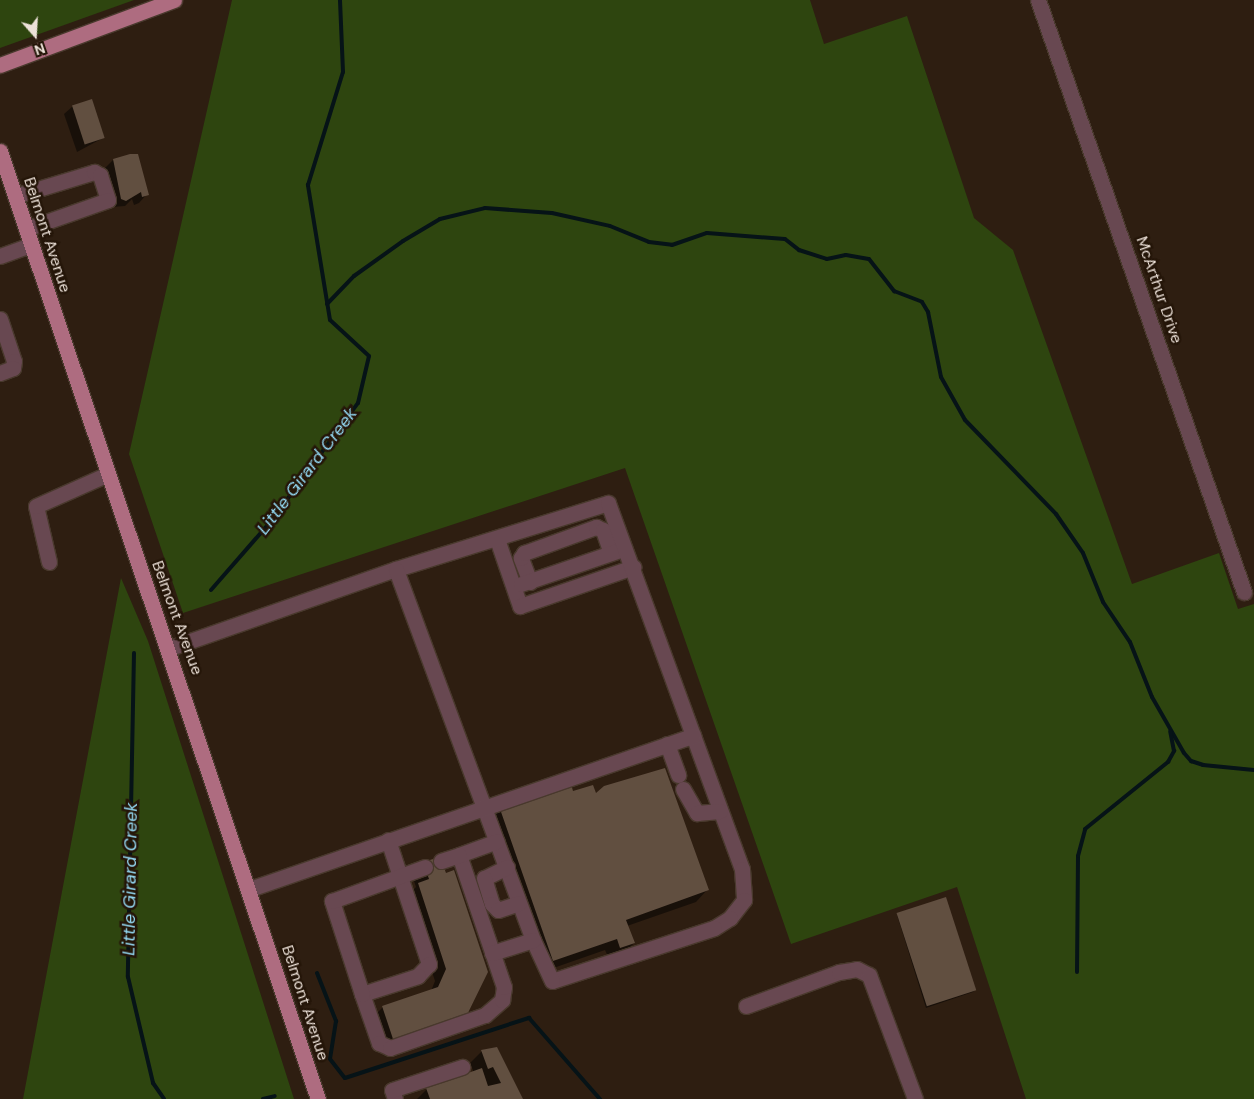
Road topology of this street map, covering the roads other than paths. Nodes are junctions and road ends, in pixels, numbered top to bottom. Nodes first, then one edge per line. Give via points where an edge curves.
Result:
1 (174, 0) edge
2 (1038, 0) edge
3 (0, 65) edge
4 (0, 150) edge
5 (15, 196) junction
6 (26, 229) junction
7 (31, 245) junction
8 (0, 256) edge
9 (0, 319) edge
10 (0, 373) edge
11 (108, 474) junction
12 (569, 514) junction
13 (536, 525) junction
14 (577, 534) junction
15 (497, 539) junction
16 (543, 546) junction
17 (626, 548) junction
18 (610, 553) junction
19 (587, 561) junction
20 (49, 562) dead end
21 (633, 567) junction
22 (396, 569) junction
23 (553, 573) junction
24 (594, 581) junction
25 (530, 582) junction
26 (513, 587) junction
27 (560, 592) junction
28 (1244, 592) dead end
29 (170, 648) junction
30 (693, 736) junction
31 (666, 744) junction
32 (483, 806) junction
33 (720, 811) junction
34 (388, 840) junction
35 (497, 841) junction
36 (459, 854) junction
37 (442, 861) dead end
38 (425, 866) dead end
39 (507, 867) junction
40 (400, 875) junction
41 (250, 889) junction
42 (519, 903) junction
43 (532, 940) junction
44 (492, 953) junction
45 (362, 994) junction
46 (746, 1006) dead end
47 (462, 1067) dead end
48 (318, 1099) edge
49 (395, 1099) edge
50 (915, 1099) edge

1 - 3 main road
2 - 28 street, McArthur Drive
4 - 5 main road, Belmont Avenue
5 - 6 main road, Belmont Avenue
5 - 6 street via 94,172 108,200
6 - 7 main road, Belmont Avenue
7 - 8 street
7 - 11 main road, Belmont Avenue
9 - 10 street via 14,361 13,368
11 - 20 street via 36,506
11 - 29 main road, Belmont Avenue
12 - 13 street
12 - 14 street
12 - 17 street via 608,503
13 - 15 street
13 - 16 street
14 - 16 street
14 - 18 street via 600,526
15 - 22 street
15 - 26 street
16 - 25 street via 522,555
17 - 18 street
17 - 21 street
18 - 19 street
19 - 23 street
19 - 24 street
21 - 24 street
21 - 30 street
22 - 29 street
22 - 32 street
23 - 25 street
23 - 27 street
24 - 27 street
25 - 26 street
26 - 27 street via 520,606
29 - 41 main road, Belmont Avenue
30 - 31 street
30 - 33 street
31 - 32 street
31 - 33 street via 697,813
32 - 34 street
32 - 35 street
33 - 43 street via 742,869 744,900 730,918 714,928 562,980 552,981 546,974
34 - 40 street
34 - 41 street
35 - 36 street
35 - 39 street
36 - 37 street
36 - 44 street
38 - 40 street
39 - 42 street
39 - 42 street via 484,878 489,896 498,910
40 - 45 street via 429,964 418,976
40 - 45 street via 332,901
41 - 48 main road, Belmont Avenue
42 - 43 street
43 - 44 street
44 - 45 street via 504,992 498,1007 390,1048 379,1043
46 - 50 street via 839,972 857,969 870,975
47 - 49 street via 392,1090

